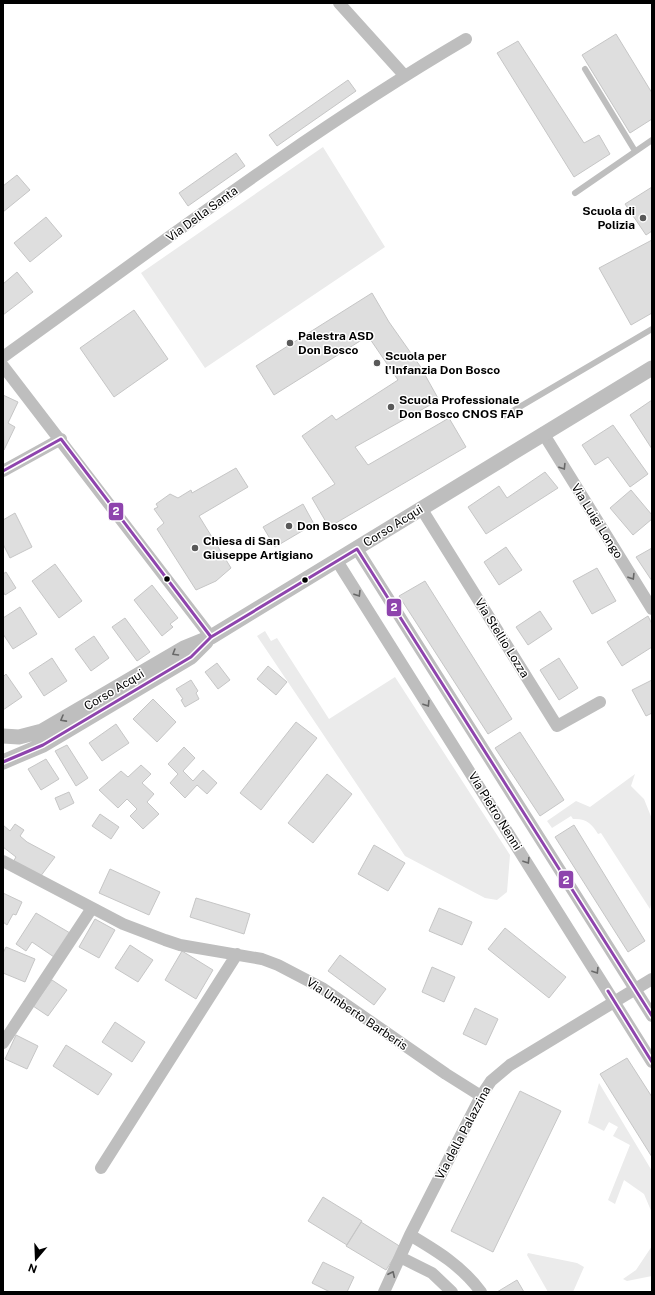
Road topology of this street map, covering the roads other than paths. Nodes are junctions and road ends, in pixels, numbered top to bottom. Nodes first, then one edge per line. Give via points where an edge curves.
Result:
1 (339, 3) edge
2 (466, 39) dead end
3 (585, 69) dead end
4 (404, 75) junction
5 (652, 140) edge
6 (635, 150) junction
7 (575, 193) dead end
8 (652, 329) edge
9 (3, 357) edge
10 (3, 366) edge
11 (652, 368) edge
12 (504, 416) dead end
13 (543, 433) junction
14 (61, 440) junction
15 (3, 471) edge
16 (421, 508) junction
17 (357, 549) junction
18 (337, 561) junction
19 (652, 609) edge
20 (211, 637) junction
21 (600, 702) dead end
22 (3, 736) edge
23 (3, 762) edge
24 (3, 862) edge
25 (92, 908) junction
26 (237, 954) junction
27 (652, 979) edge
28 (636, 989) junction
29 (615, 1002) junction
30 (652, 1016) edge
31 (3, 1043) edge
32 (652, 1062) edge
33 (481, 1096) junction
34 (101, 1168) dead end
35 (410, 1235) junction
36 (400, 1257) junction
37 (384, 1292) edge
38 (452, 1292) edge
39 (481, 1292) edge

1 - 4 street
2 - 4 street, Via Della Santa
3 - 6 lane
4 - 9 street, Via Della Santa via 310,137
5 - 6 lane
6 - 7 lane
8 - 12 lane
10 - 14 street
11 - 13 street, Corso Acqui
13 - 16 street, Corso Acqui
13 -> 19 street, Via Luigi Longo
14 - 15 street
14 - 20 street
16 - 17 street, Corso Acqui
16 - 21 street, Via Stellio Lozza via 557,726
17 - 18 street, Corso Acqui
17 - 28 street, Via Pietro Nenni
18 - 20 street, Corso Acqui
18 -> 29 street, Via Pietro Nenni
20 -> 22 street, Corso Acqui via 184,648 42,731 20,737
20 - 23 street via 191,657 43,745
24 - 25 street, Via Umberto Barberis
25 - 26 street, Via Umberto Barberis via 180,945
25 - 31 street
26 - 33 street, Via Umberto Barberis via 278,965 322,988
26 - 34 street
27 - 28 street, Via della Palazzina
28 - 29 street, Via della Palazzina
28 - 30 street, Via Pietro Nenni
29 - 32 street, Via Pietro Nenni
29 - 33 street, Via della Palazzina via 510,1065 491,1081
33 - 35 street, Via della Palazzina
35 - 36 street, Via della Palazzina
35 - 39 street via 454,1263
37 -> 36 street, Via della Palazzina
36 - 38 street via 432,1273

